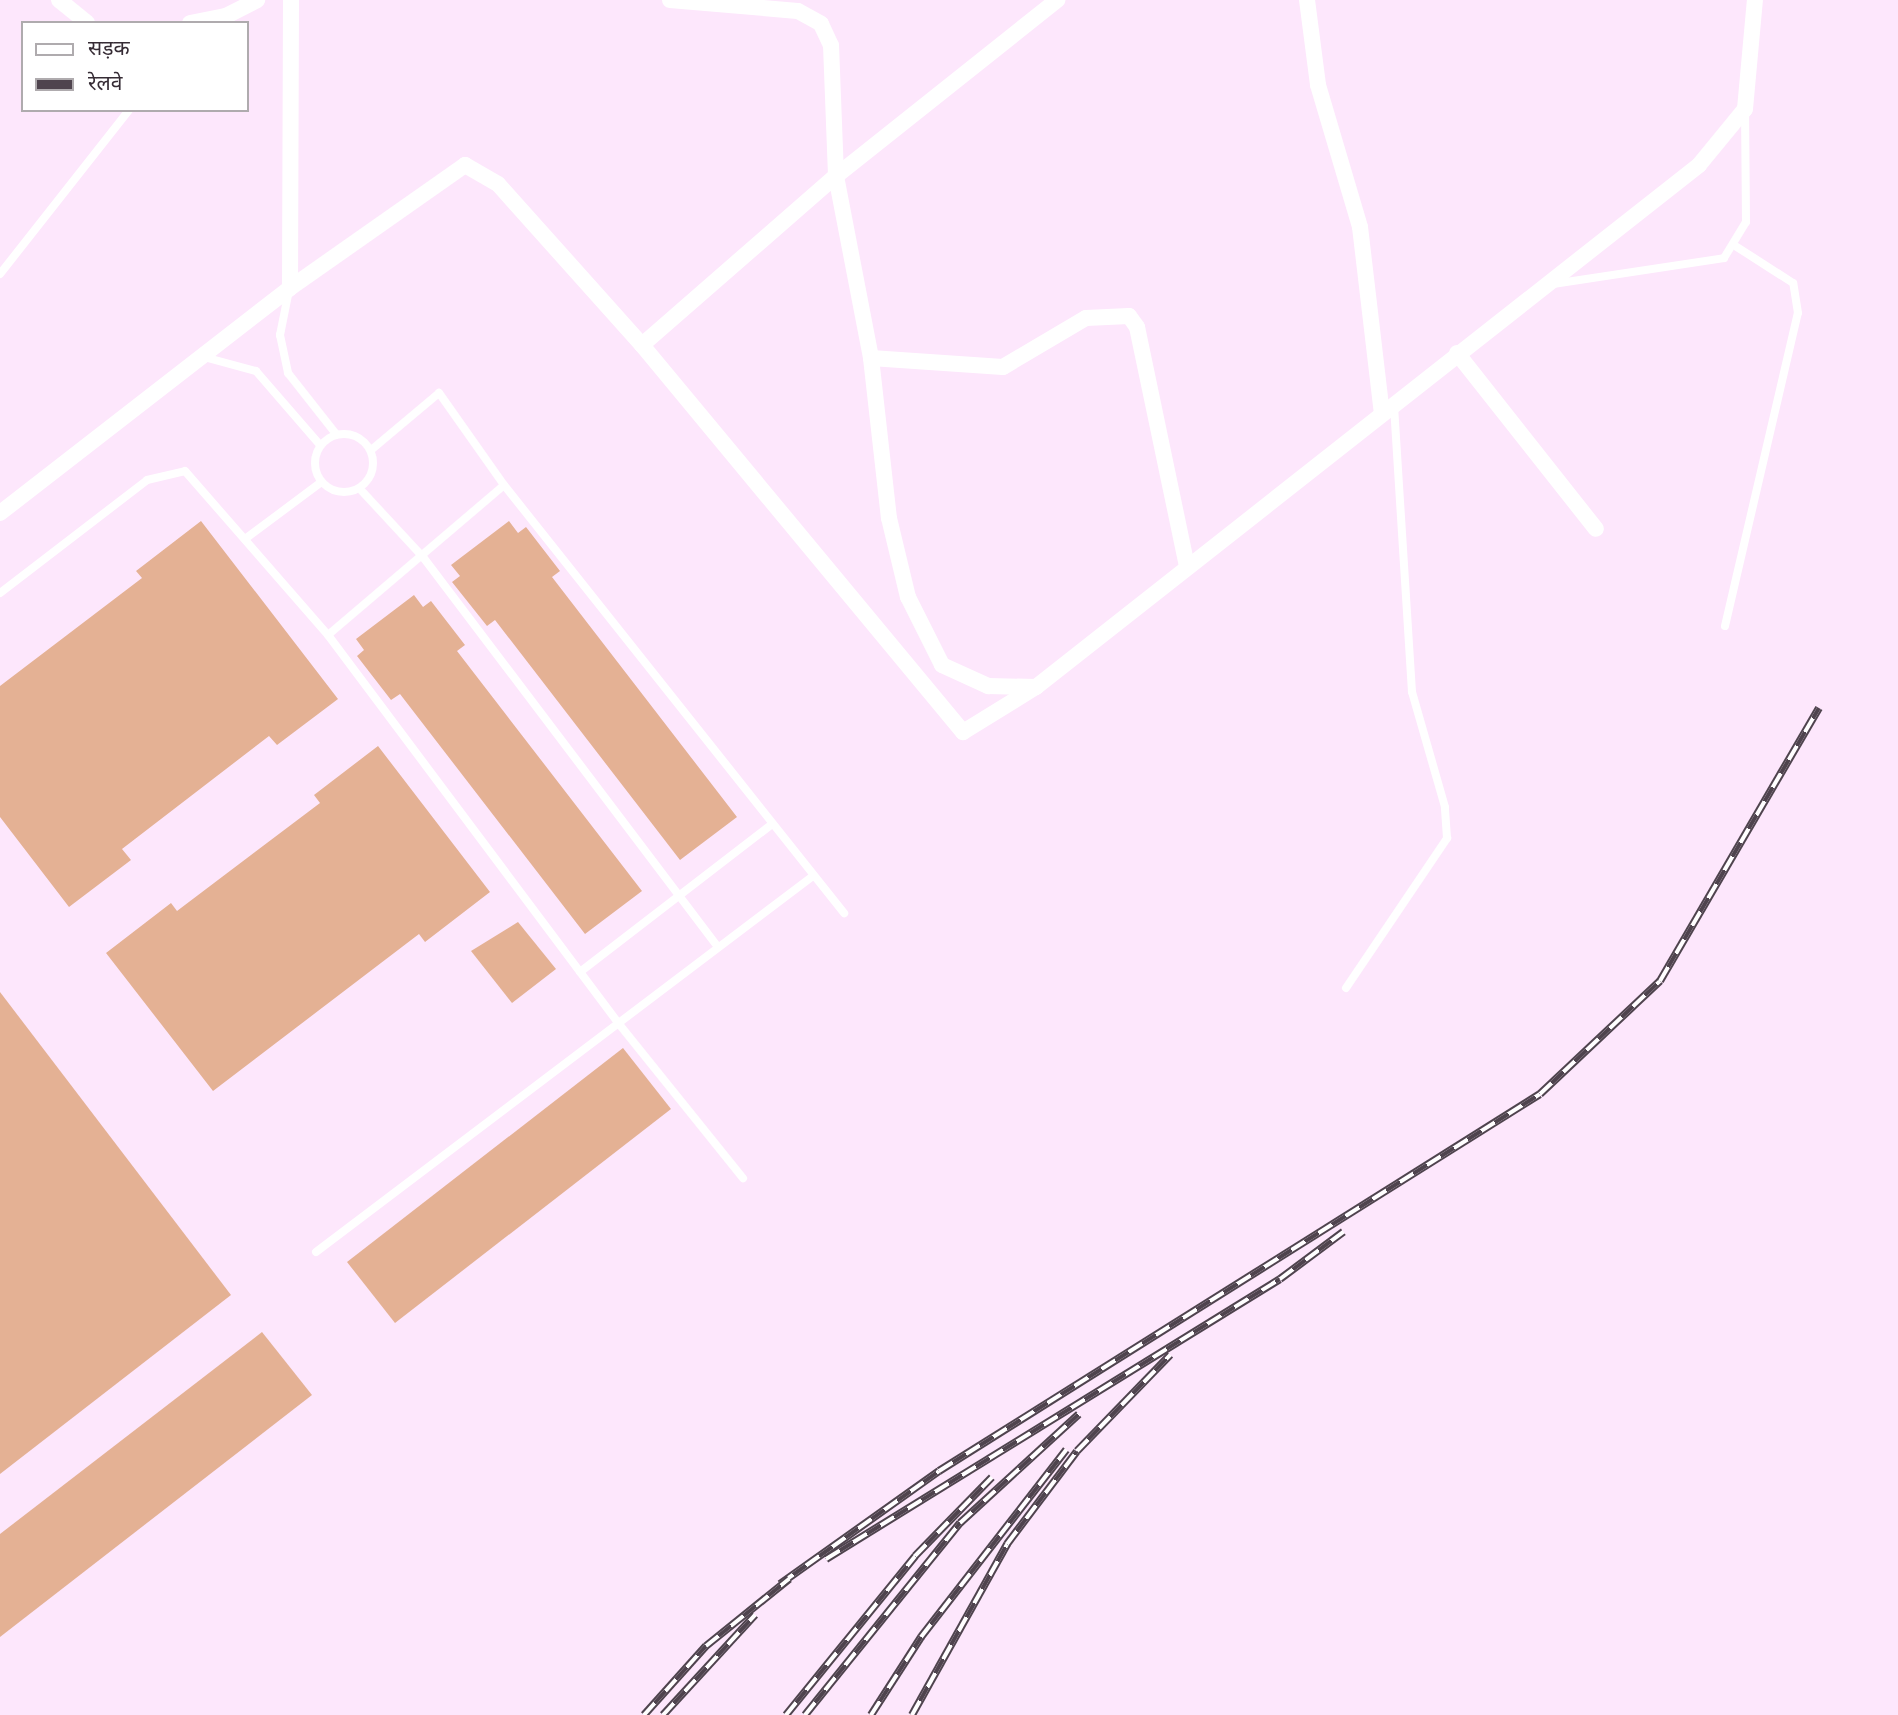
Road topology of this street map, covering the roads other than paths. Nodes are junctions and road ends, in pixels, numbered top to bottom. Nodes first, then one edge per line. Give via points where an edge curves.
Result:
1 (59, 0) edge
2 (257, 0) edge
3 (291, 0) edge
4 (670, 0) edge
5 (1056, 0) edge
6 (1307, 0) edge
7 (1755, 0) edge
8 (85, 21) edge
9 (201, 21) edge
10 (1745, 109) junction
11 (128, 112) edge
12 (836, 176) junction
13 (1737, 247) junction
14 (0, 274) edge
15 (1541, 286) junction
16 (290, 288) junction
17 (642, 345) junction
18 (1457, 354) junction
19 (201, 357) junction
20 (871, 358) junction
21 (1394, 403) junction
22 (1382, 414) junction
23 (336, 434) junction
24 (320, 445) junction
25 (371, 450) junction
26 (320, 483) junction
27 (504, 485) junction
28 (360, 489) junction
29 (0, 513) edge
30 (1596, 529) dead end
31 (245, 539) junction
32 (423, 557) junction
33 (1187, 566) junction
34 (0, 593) edge
35 (1725, 626) dead end
36 (328, 635) junction
37 (1036, 687) junction
38 (772, 824) junction
39 (813, 876) junction
40 (678, 895) junction
41 (844, 913) dead end
42 (716, 944) junction
43 (580, 972) junction
44 (1346, 988) dead end
45 (619, 1024) junction
46 (743, 1178) dead end
47 (316, 1252) dead end

1 - 8 street
2 - 9 street
3 - 16 street
4 - 12 street via 798,11 821,24 831,45
5 - 12 street
6 - 22 street via 1318,85 1360,227
7 - 10 street
10 - 13 lane via 1746,222
10 - 15 street via 1699,165
11 - 14 lane
12 - 17 street
12 - 20 street
13 - 15 lane via 1700,267
13 - 35 lane via 1793,284 1798,313
15 - 18 street
16 - 17 street via 465,165 498,184
16 - 19 street
16 - 23 lane via 280,335 288,373
17 - 37 street via 963,732
18 - 21 street
18 - 30 street
19 - 24 lane via 256,371
19 - 29 street
20 - 33 street via 1003,367 1086,318 1129,316 1137,327
20 - 37 street via 889,518 908,597 942,665 988,686
21 - 22 street
21 - 44 lane via 1412,692 1445,807 1447,838
22 - 33 street
23 - 24 lane
23 - 25 lane via 357,436
24 - 26 lane via 313,464
25 - 27 lane via 439,393
25 - 28 lane via 373,472
26 - 28 lane via 339,494
26 - 31 lane
27 - 32 lane
27 - 38 lane
28 - 32 lane
31 - 34 lane via 185,471 146,480
31 - 36 lane
32 - 36 lane
32 - 40 lane
33 - 37 street
36 - 43 lane
38 - 39 lane
38 - 40 lane
39 - 41 lane
39 - 42 lane
40 - 42 lane
40 - 43 lane
42 - 45 lane
43 - 45 lane
45 - 46 lane
45 - 47 lane

